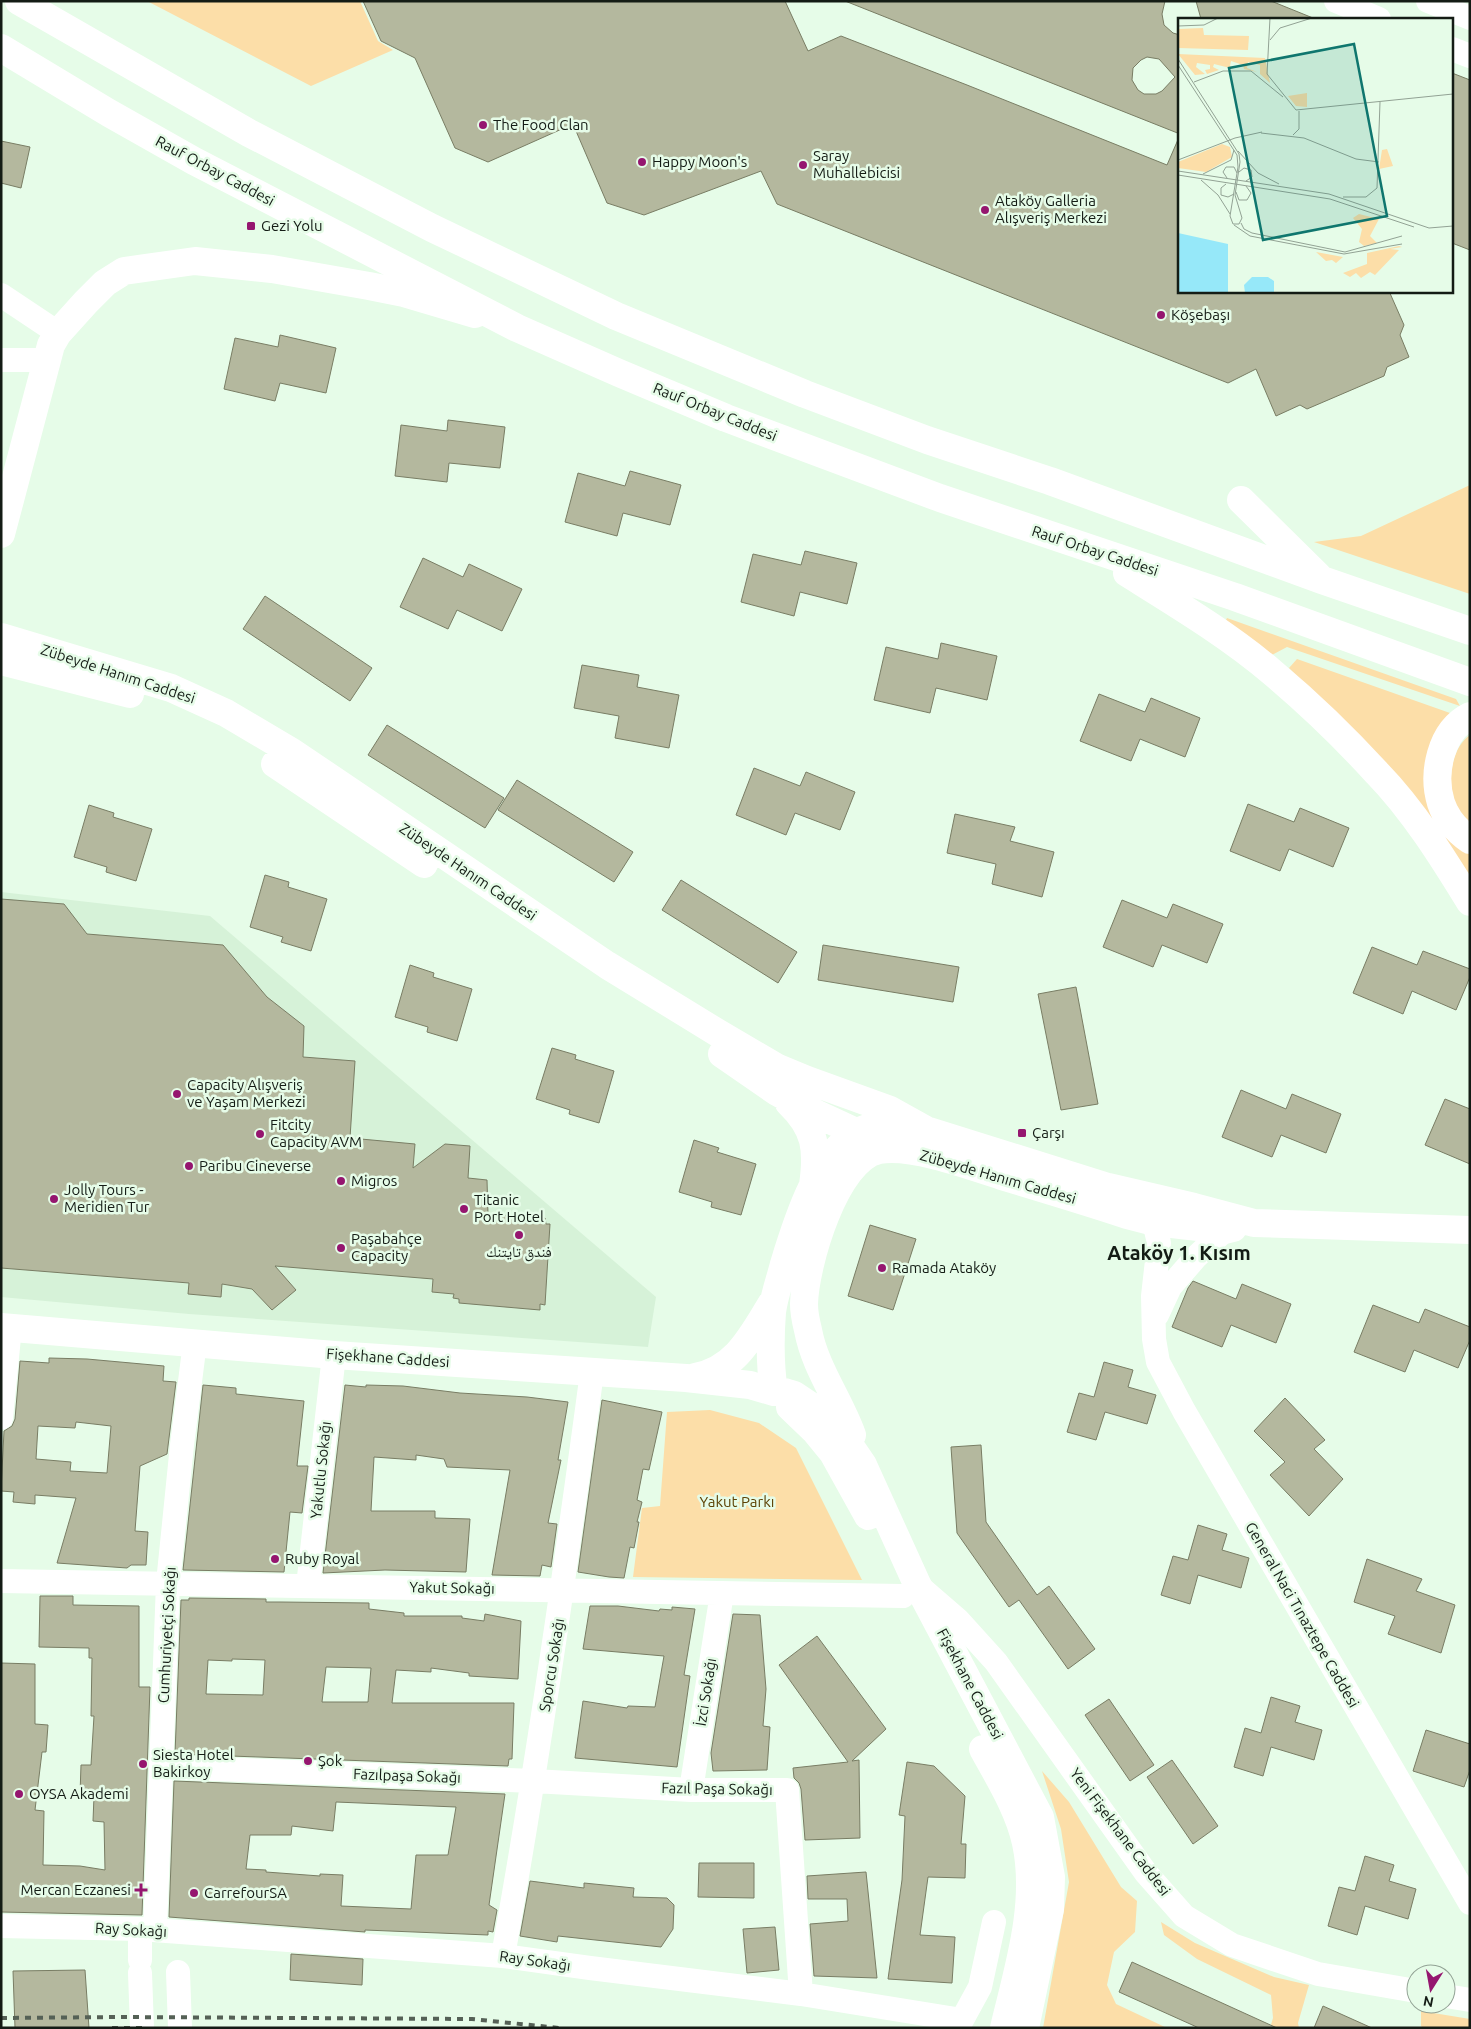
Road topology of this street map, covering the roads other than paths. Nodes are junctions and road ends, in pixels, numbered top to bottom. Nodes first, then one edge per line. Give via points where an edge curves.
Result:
1 (20, 1) edge
2 (1336, 1) edge
3 (1428, 1) edge
4 (1376, 18) edge
5 (1470, 18) edge
6 (1, 48) edge
7 (1454, 50) edge
8 (1470, 56) edge
9 (1, 295) edge
10 (517, 328) junction
11 (58, 333) junction
12 (1, 360) edge
13 (46, 360) junction
14 (1241, 500) dead end
15 (1, 534) edge
16 (1087, 548) junction
17 (1322, 580) junction
18 (1470, 631) edge
19 (1, 637) edge
20 (1, 661) edge
21 (112, 679) junction
22 (1470, 682) edge
23 (1470, 716) edge
24 (222, 720) junction
25 (1470, 840) edge
26 (1470, 902) edge
27 (777, 1092) junction
28 (926, 1130) junction
29 (867, 1142) junction
30 (813, 1187) junction
31 (1129, 1204) junction
32 (1154, 1222) junction
33 (1254, 1223) junction
34 (1225, 1230) junction
35 (1470, 1230) edge
36 (774, 1299) junction
37 (1154, 1321) junction
38 (6, 1327) edge
39 (196, 1342) junction
40 (746, 1343) junction
41 (334, 1354) junction
42 (771, 1358) junction
43 (592, 1372) junction
44 (686, 1378) junction
45 (774, 1392) junction
46 (1, 1418) edge
47 (833, 1421) junction
48 (863, 1464) junction
49 (1, 1581) edge
50 (168, 1584) junction
51 (308, 1586) junction
52 (563, 1590) junction
53 (910, 1590) junction
54 (722, 1593) junction
55 (161, 1768) junction
56 (534, 1781) junction
57 (691, 1790) junction
58 (1470, 1903) edge
59 (994, 1922) dead end
60 (1, 1926) edge
61 (157, 1930) junction
62 (504, 1956) junction
63 (1406, 1989) edge
64 (801, 1994) junction
65 (1022, 1996) junction
66 (1456, 1998) edge
67 (1470, 2000) edge
68 (142, 2028) edge
69 (180, 2028) edge
70 (1004, 2028) edge
71 (1025, 2028) edge

1 - 17 main road via 249,133 432,228 616,316 918,437 1050,481
2 - 4 street
3 - 5 street
6 - 10 main road, Rauf Orbay Caddesi via 194,161
7 - 8 street
9 - 11 street
10 - 11 main road via 404,293 272,269 195,261 124,271 105,283
10 - 16 main road, Rauf Orbay Caddesi via 726,418 940,498
11 - 13 main road
12 - 13 street
13 - 15 main road
14 - 17 main road
16 - 22 main road, Rauf Orbay Caddesi via 1235,597
16 - 26 main road via 1203,622 1272,672 1297,695 1379,774 1439,853
17 - 18 main road
19 - 21 main road, Zübeyde Hanım Caddesi
20 - 21 main road, Zübeyde Hanım Caddesi
21 - 24 main road, Zübeyde Hanım Caddesi via 169,706
23 - 25 main road via 1449,735 1438,764 1441,803 1449,820
24 - 27 main road, Zübeyde Hanım Caddesi via 388,841
24 - 28 main road, Zübeyde Hanım Caddesi via 292,752 607,965 778,1068 890,1110
27 - 29 main road
27 - 30 main road via 806,1121 812,1134 816,1148
28 - 29 main road, Zübeyde Hanım Caddesi via 876,1125
28 - 31 main road, Zübeyde Hanım Caddesi
29 - 30 main road, Zübeyde Hanım Caddesi via 834,1153
29 - 31 main road, Zübeyde Hanım Caddesi
29 - 48 main road, Zübeyde Hanım Caddesi via 832,1200 808,1272 804,1305 812,1348 848,1422
30 - 36 main road, Zübeyde Hanım Caddesi via 793,1235
31 - 32 main road, Zübeyde Hanım Caddesi
31 - 33 main road, Zübeyde Hanım Caddesi via 1194,1207
32 - 34 main road, Zübeyde Hanım Caddesi
32 - 37 street, General Naci Tınaztepe Caddesi via 1160,1243 1153,1296
33 - 34 main road, Zübeyde Hanım Caddesi
33 - 35 main road, Zübeyde Hanım Caddesi
34 - 37 street via 1170,1287
36 - 40 main road
36 - 42 main road, Zübeyde Hanım Caddesi
37 - 58 street, General Naci Tınaztepe Caddesi via 1158,1362 1184,1412
38 - 39 main road, Fişekhane Caddesi
38 - 46 street
39 - 41 main road, Fişekhane Caddesi
39 - 50 street, Cumhuriyetçi Sokağı
40 - 42 main road
40 - 44 main road via 720,1369
41 - 43 main road, Fişekhane Caddesi
41 - 51 street, Yakutlu Sokağı
42 - 45 main road, Zübeyde Hanım Caddesi
42 - 47 main road via 801,1380
43 - 44 main road, Fişekhane Caddesi
43 - 52 street, Sporcu Sokağı
44 - 45 main road, Fişekhane Caddesi via 750,1385
45 - 47 main road, Fişekhane Caddesi via 794,1395
45 - 53 main road, Fişekhane Caddesi via 834,1453
47 - 48 main road, Fişekhane Caddesi
48 - 53 main road, Fişekhane Caddesi
49 - 50 street, Yakut Sokağı
50 - 51 street, Yakut Sokağı
50 - 55 street, Cumhuriyetçi Sokağı
51 - 52 street, Yakut Sokağı
52 - 54 street, Yakut Sokağı
52 - 56 street, Sporcu Sokağı
53 - 54 street, Yakut Sokağı
53 - 63 street, Yeni Fişekhane Caddesi via 958,1620 996,1662 1146,1873 1184,1916 1232,1945 1318,1974
53 - 65 main road, Fişekhane Caddesi via 1040,1817 1051,1877 1050,1909
54 - 57 street, İzci Sokağı
55 - 56 street, Fazılpaşa Sokağı
55 - 61 street, Cumhuriyetçi Sokağı
56 - 57 street, Fazıl Paşa Sokağı
56 - 62 street, Sporcu Sokağı
57 - 64 street, Fazıl Paşa Sokağı via 787,1790
59 - 64 street, Ray Sokağı via 980,1987 962,2020
60 - 61 street, Ray Sokağı
61 - 62 street, Ray Sokağı
61 - 68 street via 140,1967
61 - 69 street via 177,1965
62 - 64 street, Ray Sokağı
65 - 70 main road
65 - 71 main road, Fişekhane Caddesi
66 - 67 street

